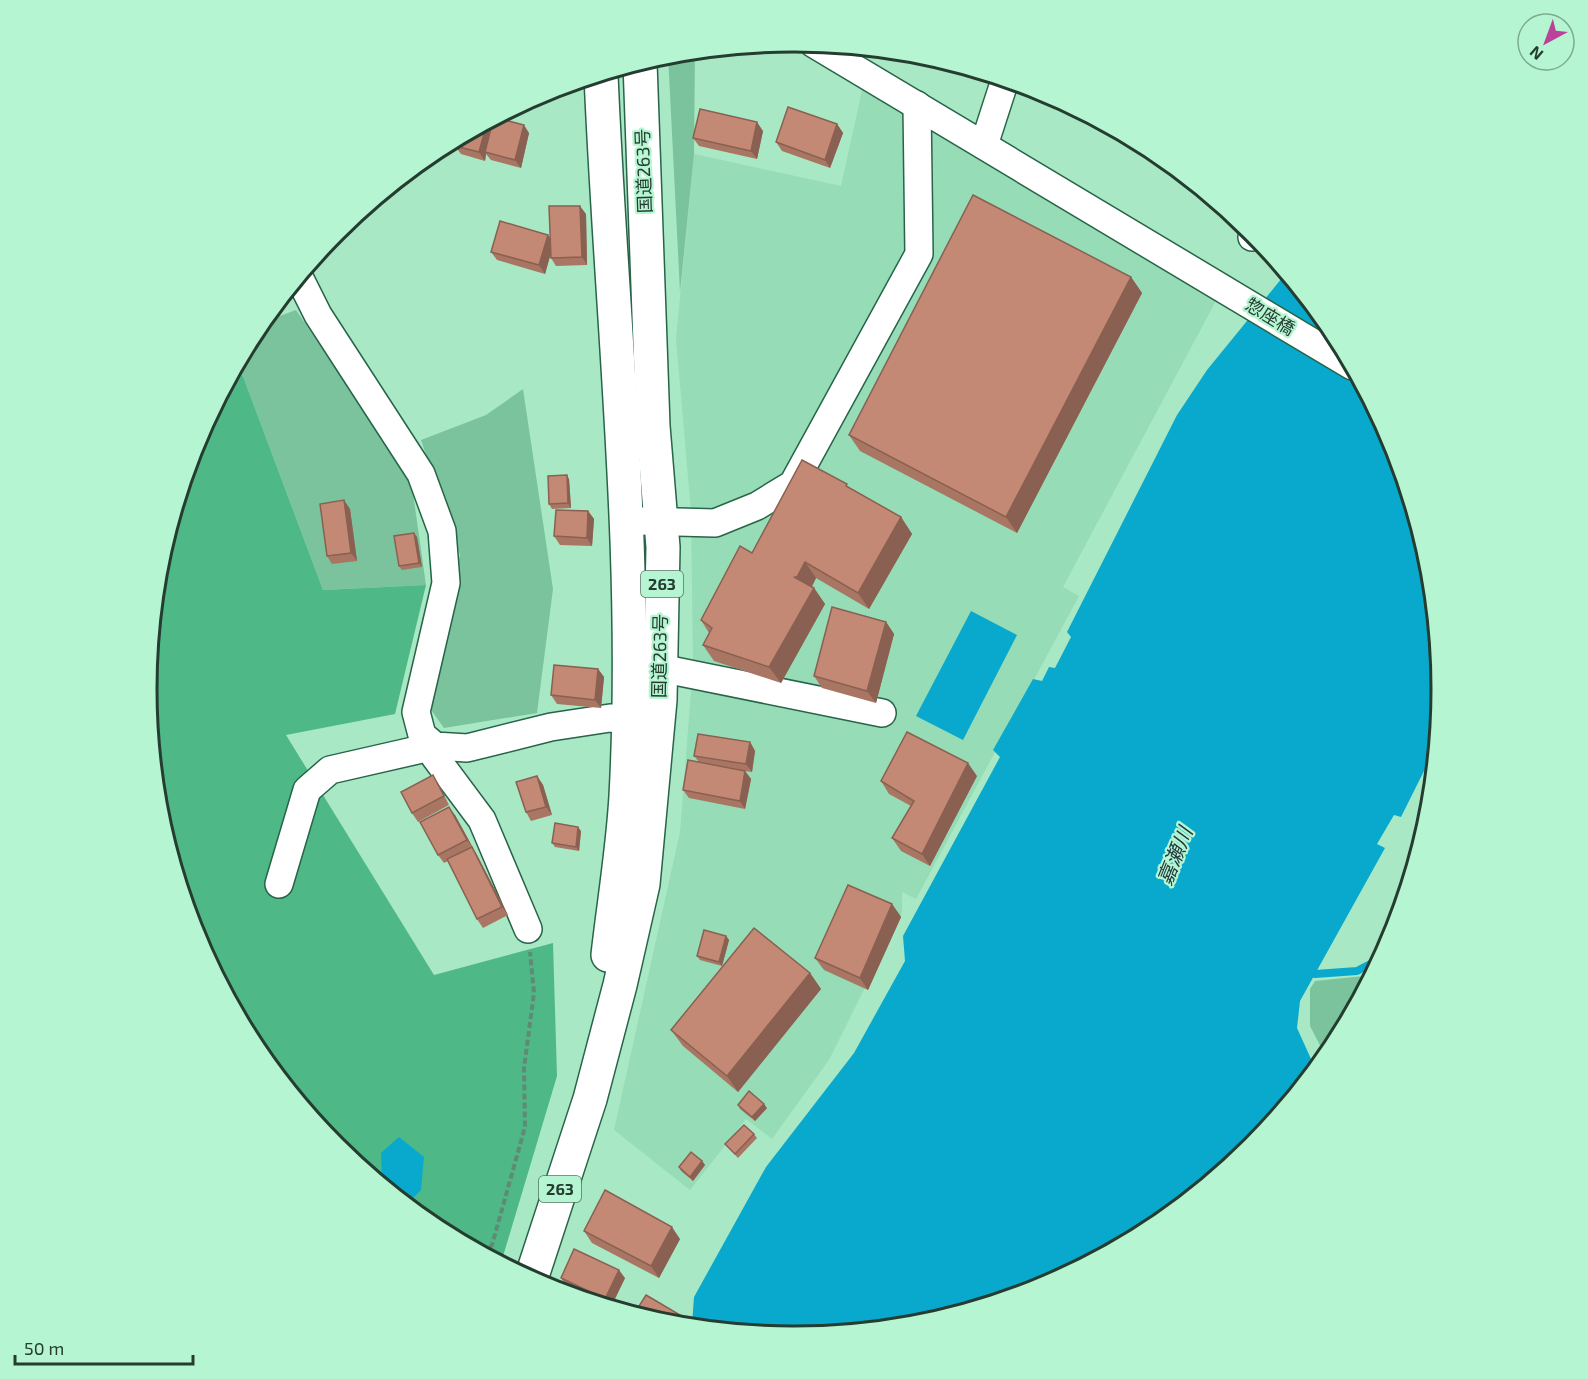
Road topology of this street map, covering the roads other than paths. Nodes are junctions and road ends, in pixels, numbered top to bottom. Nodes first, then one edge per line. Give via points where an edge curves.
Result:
1 (830, 54) edge
2 (640, 72) edge
3 (602, 82) edge
4 (1003, 87) edge
5 (917, 105) junction
6 (984, 145) junction
7 (303, 285) edge
8 (1337, 357) edge
9 (627, 520) junction
10 (661, 522) junction
11 (660, 668) junction
12 (882, 713) dead end
13 (628, 720) junction
14 (435, 746) junction
15 (279, 884) dead end
16 (528, 929) road end
17 (590, 1099) junction
18 (534, 1271) edge

1 - 5 street, 惣座橋
2 - 10 highway, 国道263号 / 263 via 653,426
3 - 9 highway, 国道263号 / 263
4 - 6 street
5 - 6 street, 惣座橋
5 - 10 street via 919,254 793,484 758,506 715,523
6 - 8 street, 惣座橋
7 - 14 street via 318,315 422,474 442,531 446,583 416,712 422,735
9 - 10 street
9 - 13 highway, 国道263号 / 263
10 - 11 highway, 国道263号 / 263
11 - 12 street
11 - 17 highway, 国道263号 / 263 via 643,884
13 - 14 street via 610,718 551,727 467,748
13 - 17 highway, 国道263号 / 263 via 626,798
14 - 15 street via 330,770 307,790
14 - 16 street via 435,757 482,820
17 - 18 highway, 国道263号 / 263

